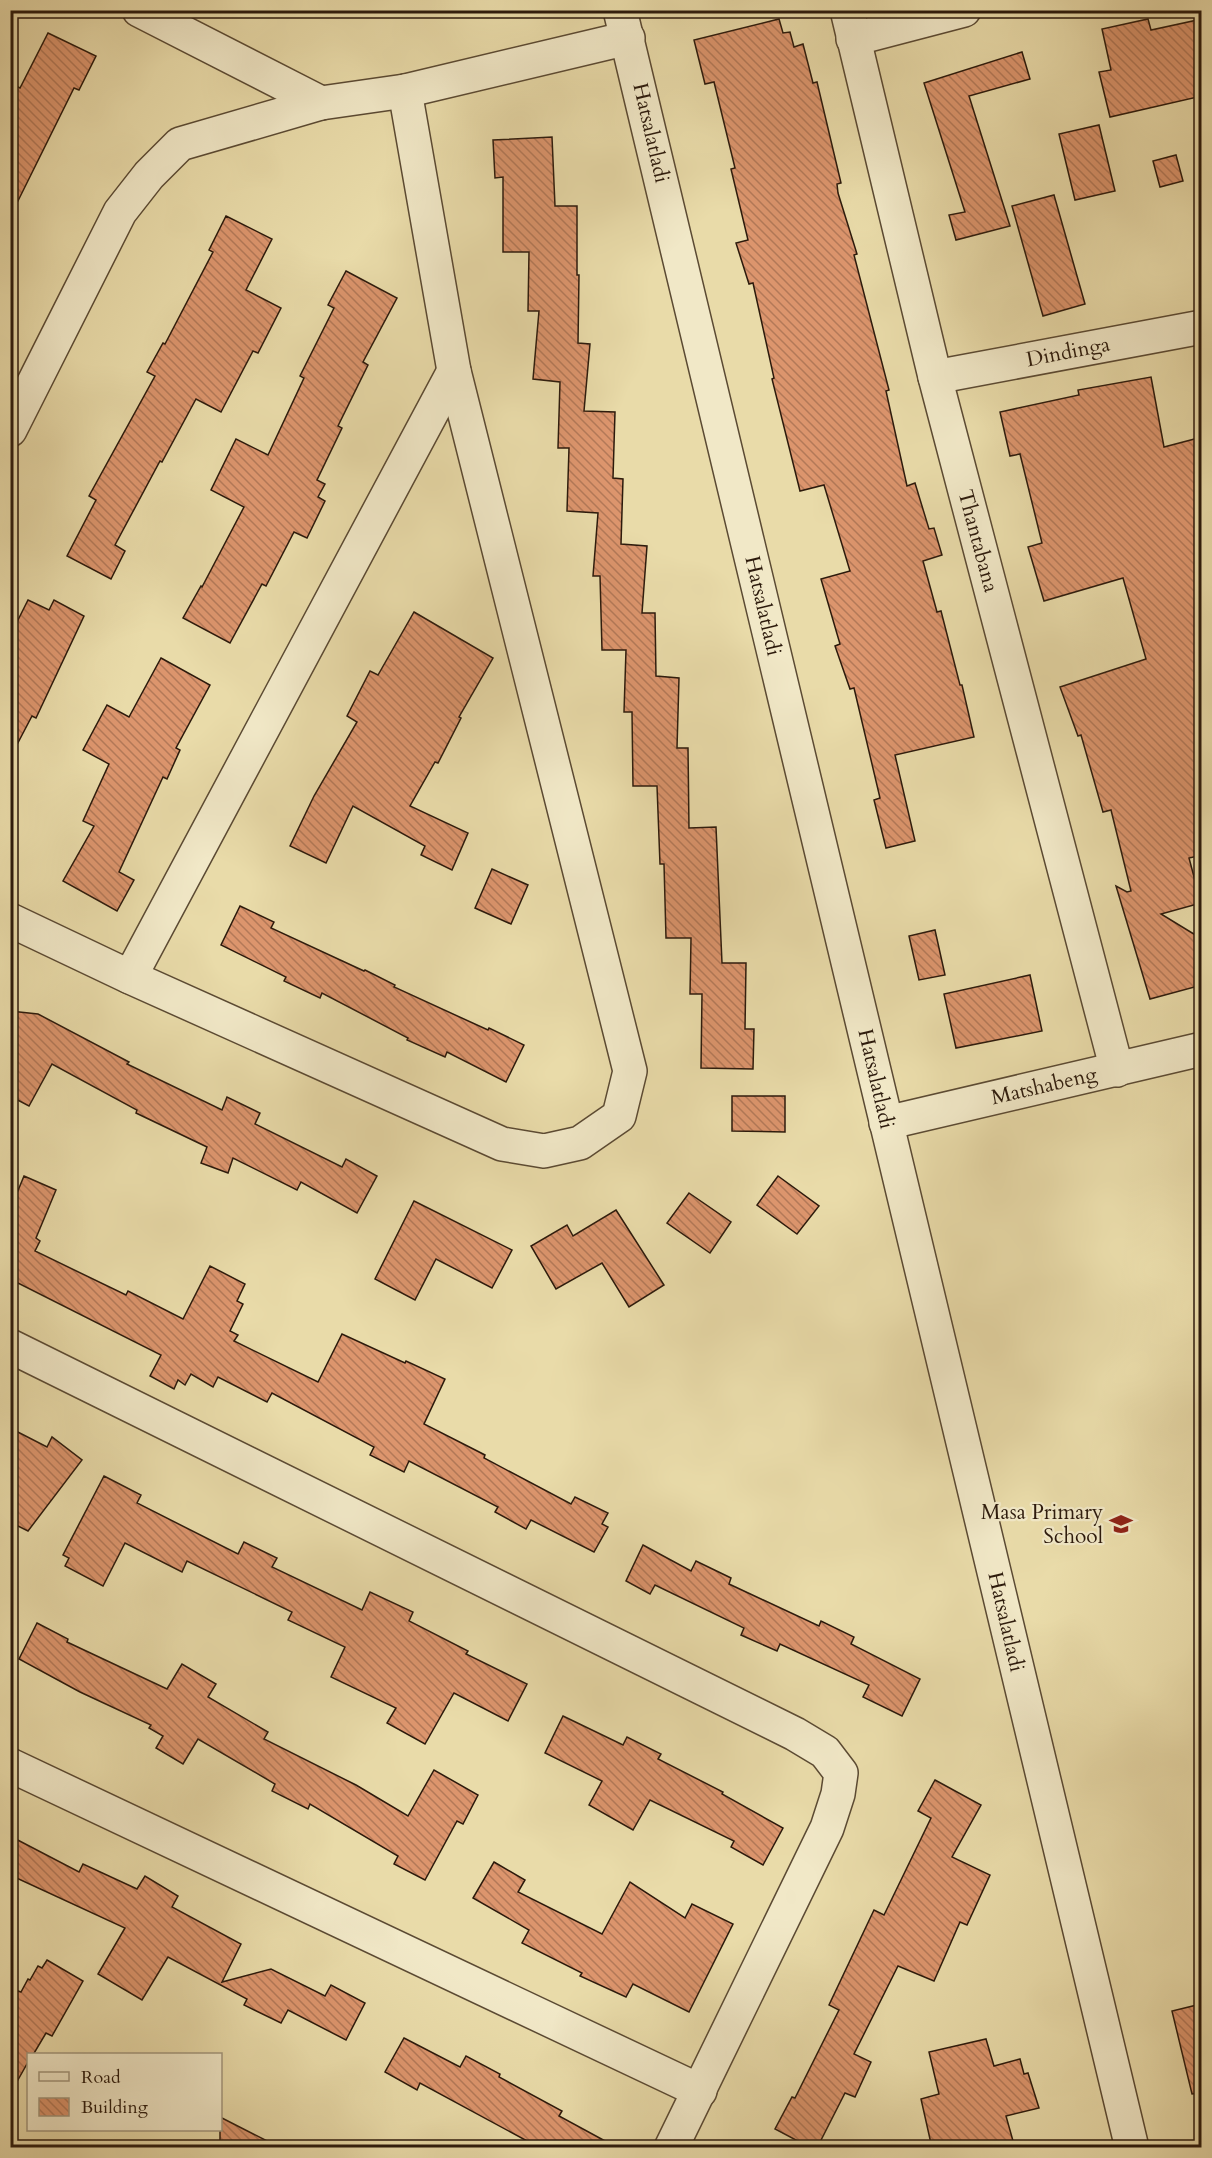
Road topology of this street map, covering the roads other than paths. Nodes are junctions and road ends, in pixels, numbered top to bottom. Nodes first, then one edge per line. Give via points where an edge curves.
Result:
1 (139, 10) edge
2 (964, 10) edge
3 (624, 24) edge
4 (850, 25) edge
5 (405, 91) junction
6 (321, 103) junction
7 (1202, 327) edge
8 (454, 371) junction
9 (935, 378) junction
10 (10, 430) edge
11 (10, 920) edge
12 (130, 977) junction
13 (1202, 1049) edge
14 (1118, 1070) junction
15 (886, 1123) junction
16 (10, 1346) edge
17 (10, 1765) edge
18 (700, 2091) junction
19 (671, 2148) edge
20 (1132, 2148) edge

1 - 6 street
2 - 4 street
3 - 5 street
3 - 15 street, Hatsalatladi
4 - 9 street, Thantabana
5 - 6 street
5 - 8 street
6 - 10 street via 180,144 149,176 120,212
7 - 9 street, Dindinga
8 - 12 street
8 - 12 street via 630,1071 620,1116 580,1143 544,1151 502,1144
9 - 14 street, Thantabana
11 - 12 street
13 - 14 street, Matshabeng
14 - 15 street, Matshabeng
15 - 20 street, Hatsalatladi
16 - 18 street via 825,1752 841,1773 827,1828
17 - 18 street
18 - 19 street

